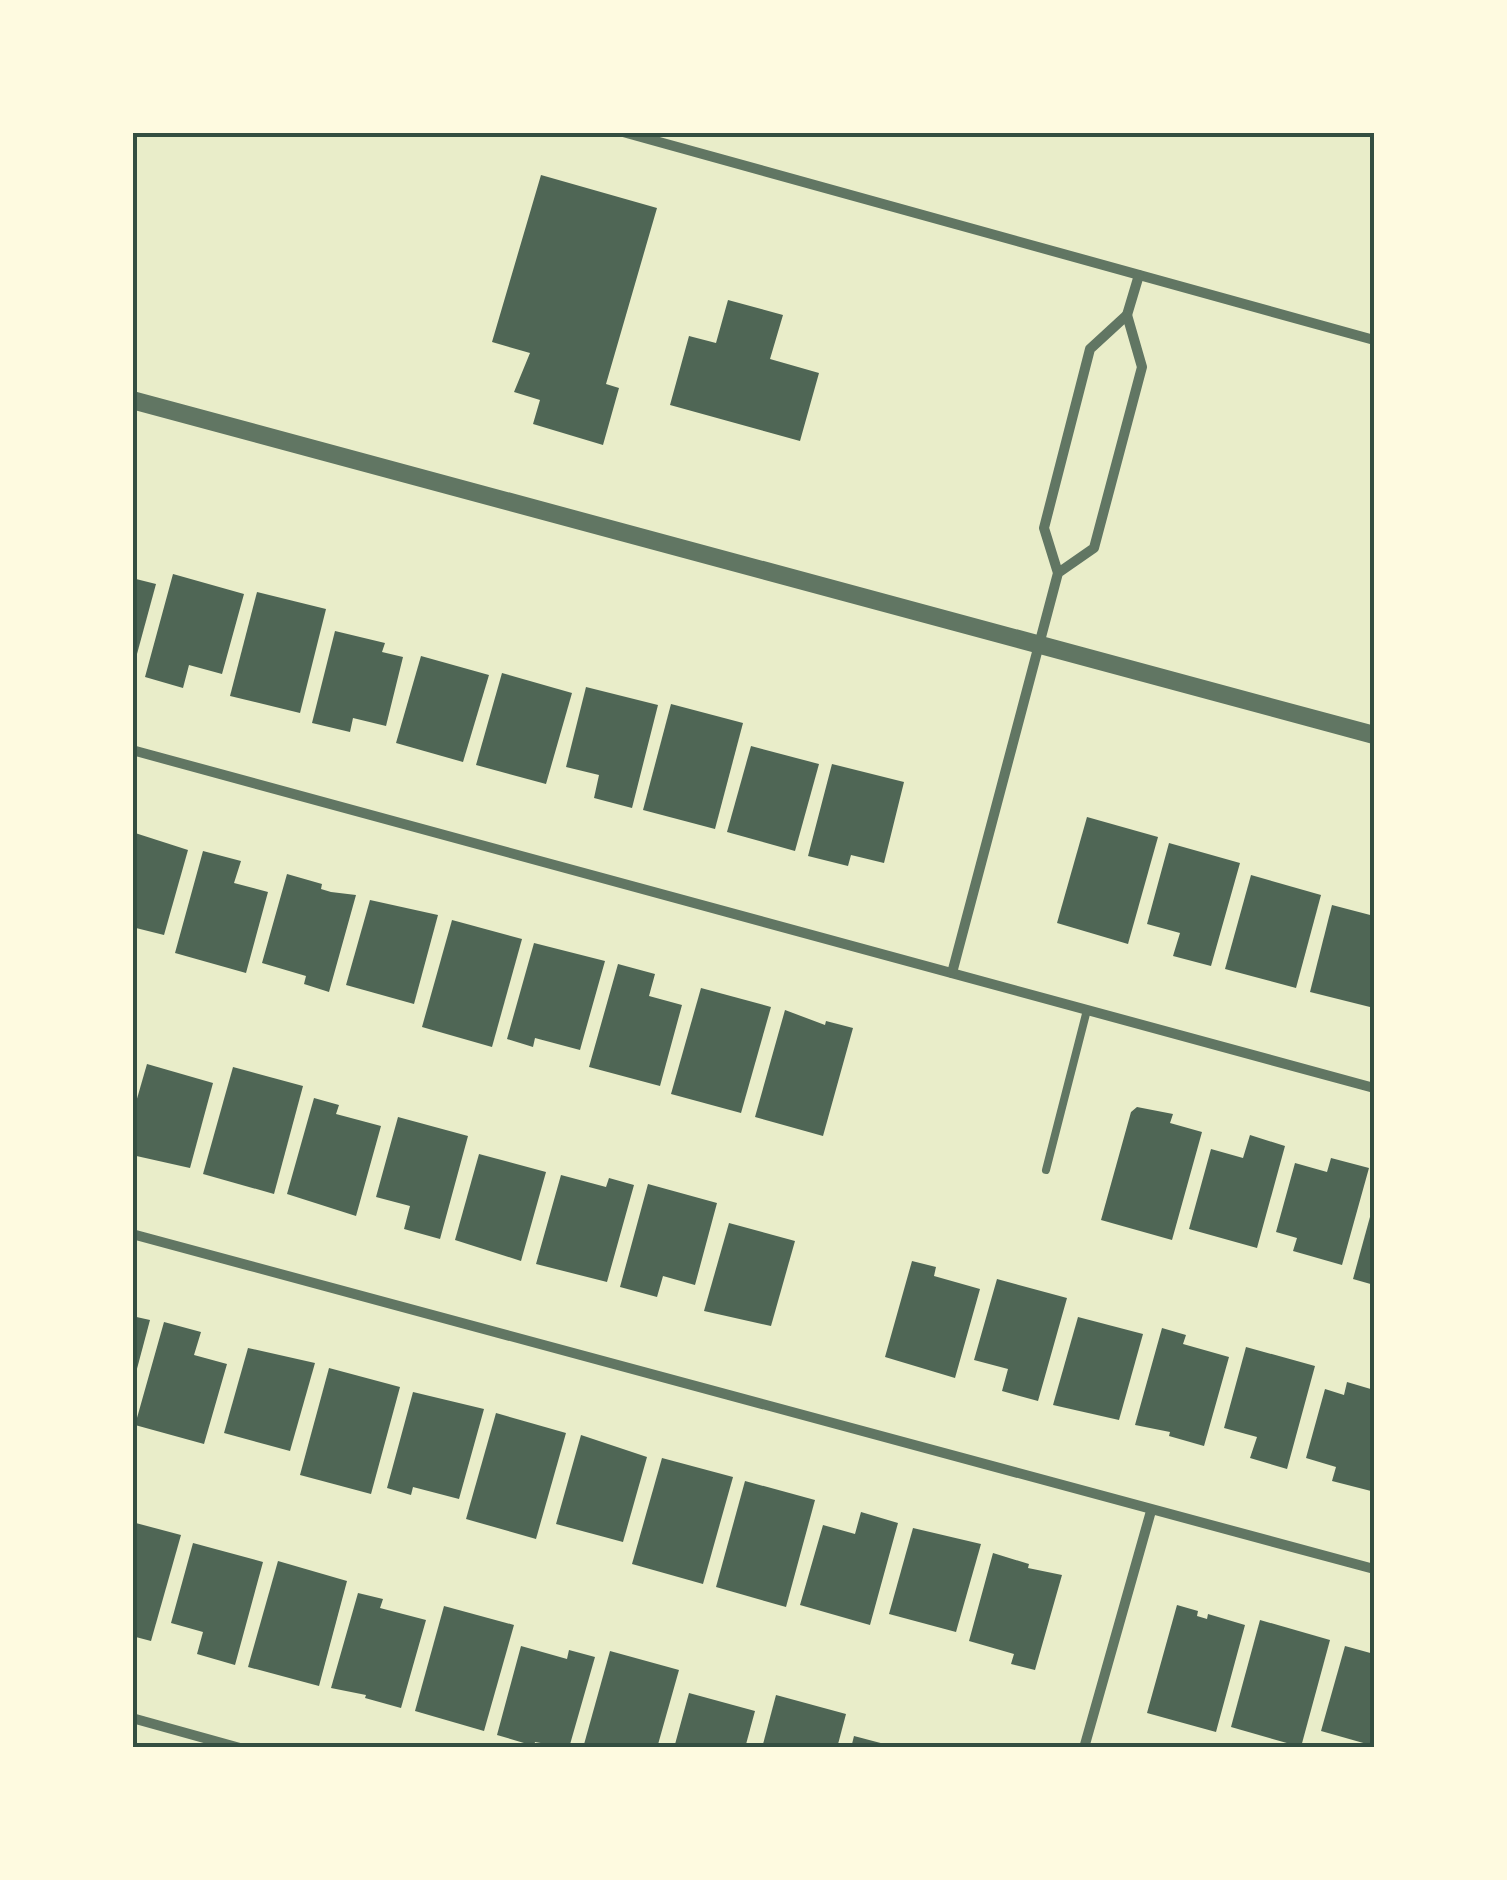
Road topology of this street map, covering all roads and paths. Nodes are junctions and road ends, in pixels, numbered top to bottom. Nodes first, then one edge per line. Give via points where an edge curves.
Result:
1 (623, 132) edge
2 (662, 138) edge
3 (1139, 275) junction
4 (1128, 316) junction
5 (1374, 340) edge
6 (132, 400) edge
7 (1058, 573) junction
8 (1039, 645) junction
9 (1374, 735) edge
10 (132, 750) edge
11 (952, 973) junction
12 (1087, 1010) junction
13 (1374, 1088) edge
14 (1046, 1170) dead end
15 (132, 1234) edge
16 (1151, 1511) junction
17 (1374, 1570) edge
18 (132, 1718) edge
19 (240, 1748) edge
20 (1084, 1748) edge

1 - 2 street
2 - 3 street
3 - 4 street
3 - 5 street
4 - 7 street via 1090,350 1044,528
4 - 7 street via 1142,366 1094,548
6 - 8 street
7 - 8 street
8 - 9 street
8 - 11 street
10 - 11 street
11 - 12 street
12 - 13 street
12 - 14 lane
15 - 16 street
16 - 17 street
16 - 20 street
18 - 19 street

